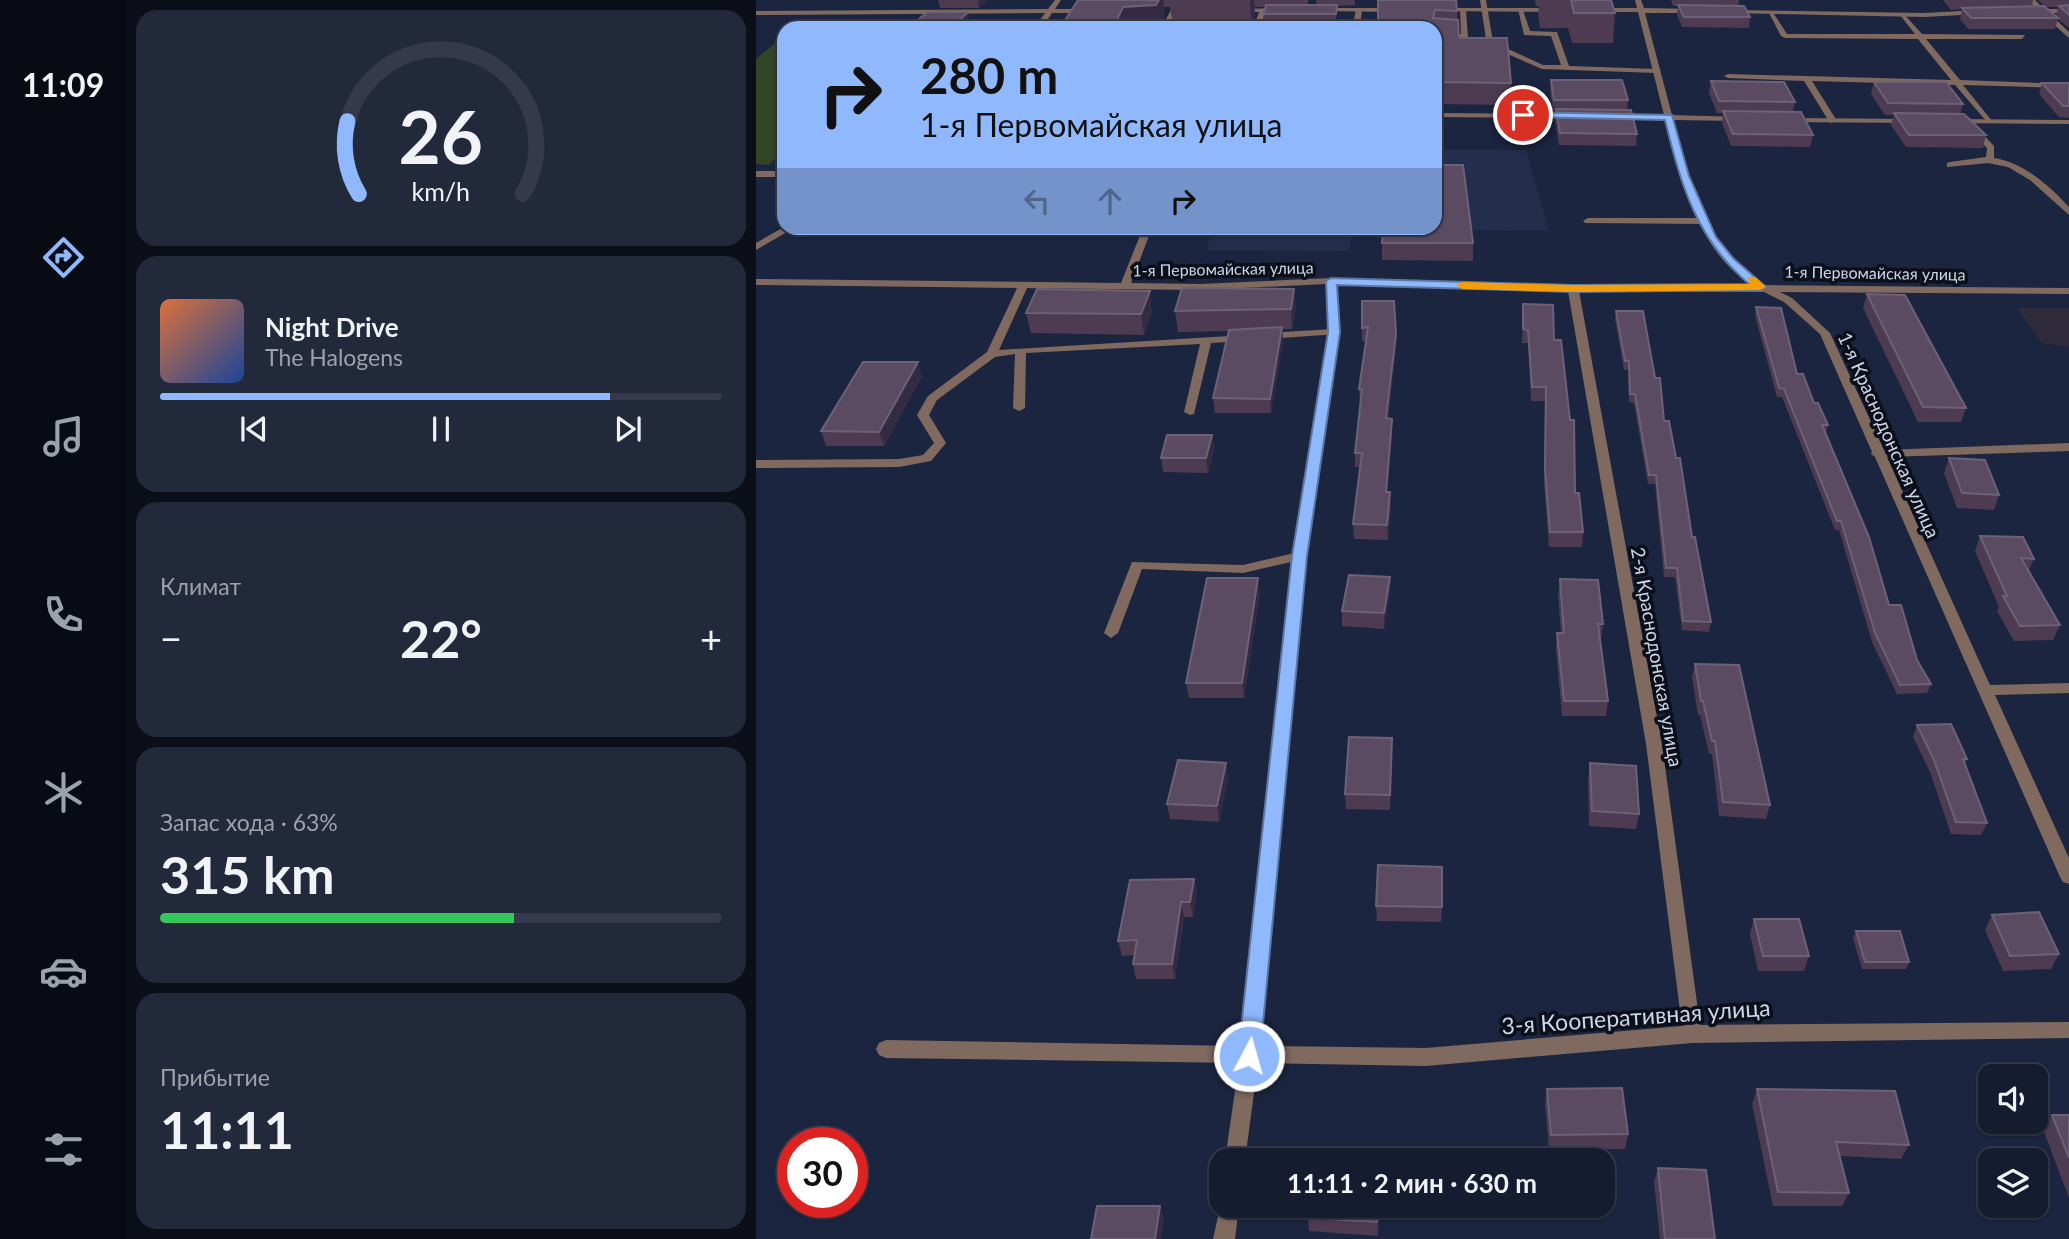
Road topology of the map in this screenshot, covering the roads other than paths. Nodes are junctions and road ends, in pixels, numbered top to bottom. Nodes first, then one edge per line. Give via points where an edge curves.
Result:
1 (1058, 0) edge
2 (1313, 0) edge
3 (1470, 0) edge
4 (1483, 0) edge
5 (2031, 0) edge
6 (1639, 5) edge
7 (1262, 10) junction
8 (1299, 10) edge
9 (1359, 10) junction
10 (1411, 10) edge
11 (1437, 10) edge
12 (1467, 10) junction
13 (1485, 10) junction
14 (1520, 10) junction
15 (1560, 10) dead end
16 (1587, 10) edge
17 (2042, 10) junction
18 (1050, 11) junction
19 (1102, 11) edge
20 (1162, 11) dead end
21 (1173, 11) junction
22 (1186, 11) dead end
23 (1224, 11) dead end
24 (2017, 11) edge
25 (2069, 11) edge
26 (1706, 12) edge
27 (1720, 12) edge
28 (1992, 12) edge
29 (756, 13) edge
30 (1772, 13) junction
31 (1903, 15) junction
32 (1043, 21) edge
33 (1168, 21) edge
34 (1259, 21) edge
35 (1357, 21) edge
36 (1442, 36) edge
37 (2069, 36) edge
38 (1921, 37) junction
39 (2022, 37) dead end
40 (1566, 69) junction
41 (1657, 71) junction
42 (1728, 76) dead end
43 (1806, 77) junction
44 (1958, 83) junction
45 (2069, 86) edge
46 (1442, 115) edge
47 (1590, 116) edge
48 (1603, 116) edge
49 (1669, 117) junction
50 (1748, 119) edge
51 (1774, 120) edge
52 (1832, 121) junction
53 (1925, 121) edge
54 (1938, 121) edge
55 (1965, 121) junction
56 (1989, 121) junction
57 (2069, 122) edge
58 (1990, 160) junction
59 (1950, 164) dead end
60 (756, 174) edge
61 (777, 174) edge
62 (2069, 212) edge
63 (1588, 221) dead end
64 (1704, 221) junction
65 (777, 235) edge
66 (1145, 235) edge
67 (756, 247) edge
68 (1331, 281) junction
69 (756, 282) edge
70 (1023, 286) junction
71 (1124, 287) junction
72 (1760, 287) junction
73 (1573, 288) junction
74 (2069, 290) edge
75 (1334, 332) junction
76 (1206, 340) junction
77 (1021, 349) junction
78 (992, 354) junction
79 (1019, 408) dead end
80 (1189, 412) dead end
81 (2069, 447) edge
82 (1877, 454) junction
83 (756, 464) edge
84 (1299, 556) junction
85 (1111, 633) dead end
86 (2069, 688) edge
87 (1984, 690) junction
88 (2069, 877) edge
89 (2069, 1030) edge
90 (1692, 1034) junction
91 (886, 1049) dead end
92 (1249, 1056) junction
93 (1237, 1148) edge
94 (1227, 1218) edge
95 (1224, 1239) edge

1 - 18 street
2 - 9 street via 1311,10
3 - 12 street
4 - 13 street
5 - 17 street
6 - 16 street
6 - 26 street
6 - 41 street, 1-я Краснодонская улица
7 - 8 street
7 - 23 street
7 - 34 street
9 - 10 street
9 - 35 street
11 - 12 street
12 - 13 street
12 - 36 street via 1465,36
13 - 14 street
13 - 40 street via 1490,43 1542,67
14 - 15 street
14 - 40 street via 1527,33 1555,34
17 - 24 street
17 - 25 street
17 - 37 street
18 - 19 street
18 - 29 street
18 - 32 street
20 - 21 street
21 - 22 street
21 - 33 street
27 - 30 street
28 - 31 street
30 - 31 street
30 - 38 street via 1785,36
31 - 38 street
38 - 39 street
38 - 44 street
40 - 41 street
41 - 49 street, 1-я Краснодонская улица
42 - 43 street
43 - 44 street
43 - 52 street
44 - 45 street
44 - 56 street
46 - 47 street
48 - 49 street
49 - 50 street
49 - 64 street, 1-я Краснодонская улица via 1684,176
51 - 52 street
52 - 53 street
54 - 55 street
55 - 56 street
55 - 58 street via 1991,148
56 - 57 street
58 - 59 street
58 - 62 street via 2028,175
60 - 61 street
63 - 64 street
64 - 72 street, 1-я Краснодонская улица via 1729,261
65 - 67 street
66 - 71 street
68 - 71 street, 1-я Первомайская улица
68 - 73 street, 1-я Первомайская улица
68 - 75 street
69 - 70 street, 1-я Первомайская улица
70 - 71 street, 1-я Первомайская улица
70 - 78 street
72 - 73 street, 1-я Первомайская улица
72 - 74 street, 1-я Первомайская улица
72 - 82 street, 1-я Краснодонская улица via 1788,300 1825,333
73 - 90 street, 2-я Краснодонская улица via 1654,744
75 - 76 street
75 - 84 street
76 - 77 street
76 - 80 street
77 - 78 street
77 - 79 street
78 - 83 street via 933,398 923,415 940,443 927,458 900,463
81 - 82 street
82 - 87 street, 1-я Краснодонская улица
84 - 85 street via 1243,569 1136,565
84 - 92 street
86 - 87 street
87 - 88 street, 1-я Краснодонская улица
89 - 90 street, 3-я Кооперативная улица
90 - 92 street, 3-я Кооперативная улица via 1426,1057
91 - 92 street, 3-я Кооперативная улица
92 - 93 street
94 - 95 street

